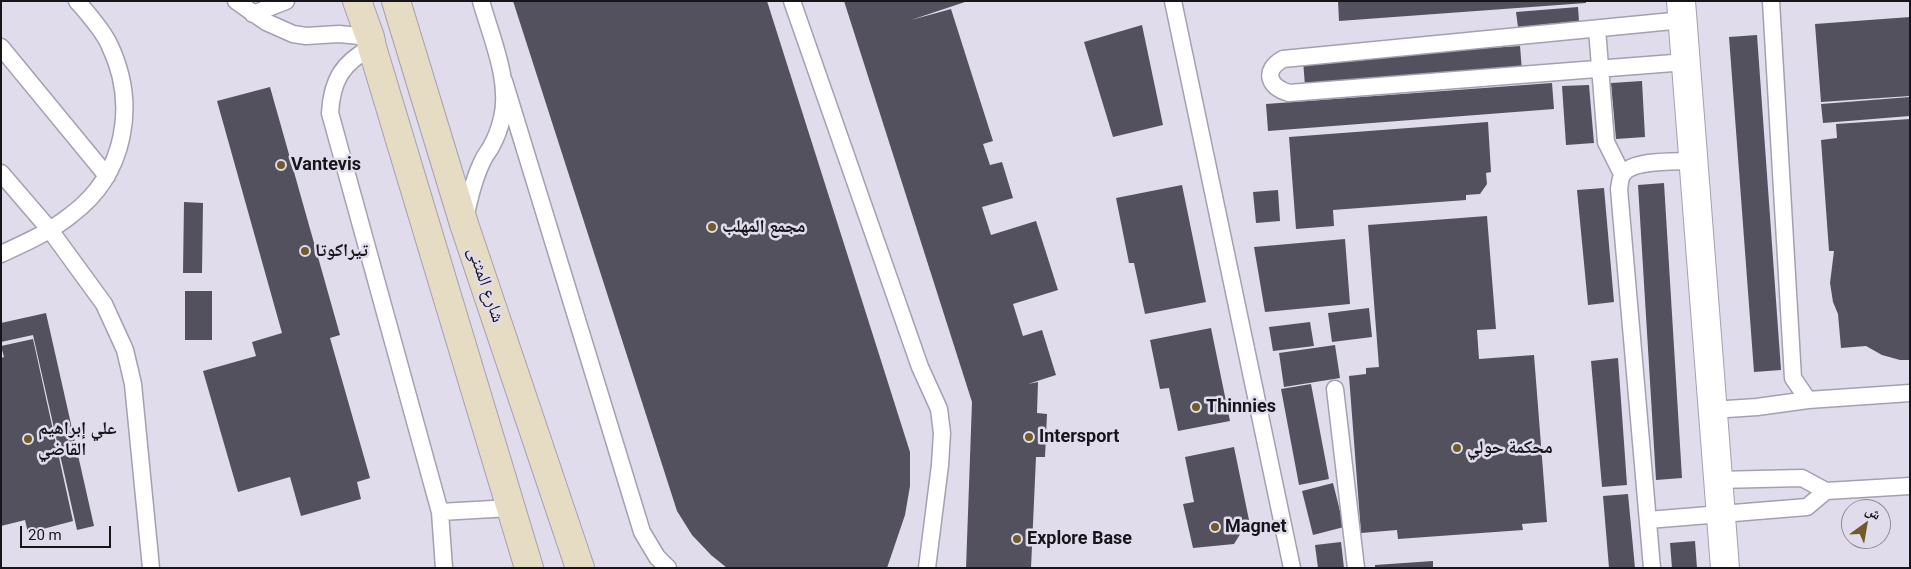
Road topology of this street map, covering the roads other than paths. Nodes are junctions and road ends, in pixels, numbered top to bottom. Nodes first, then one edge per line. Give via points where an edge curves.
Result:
1 (77, 1) edge
2 (236, 1) edge
3 (286, 1) edge
4 (357, 1) edge
5 (396, 1) edge
6 (481, 1) edge
7 (792, 1) edge
8 (1173, 1) edge
9 (1771, 1) edge
10 (1682, 10) edge
11 (253, 14) junction
12 (1597, 29) junction
13 (371, 42) junction
14 (1, 47) edge
15 (1686, 62) junction
16 (1600, 68) junction
17 (504, 81) junction
18 (1693, 161) junction
19 (1, 173) edge
20 (1622, 174) junction
21 (107, 176) junction
22 (464, 224) junction
23 (50, 230) junction
24 (1, 254) edge
25 (1335, 389) dead end
26 (1910, 393) edge
27 (1808, 400) junction
28 (1712, 410) junction
29 (1717, 480) junction
30 (1910, 486) edge
31 (1826, 491) junction
32 (511, 508) junction
33 (440, 512) junction
34 (1720, 513) junction
35 (1648, 520) junction
36 (151, 568) edge
37 (444, 568) edge
38 (529, 568) edge
39 (580, 568) edge
40 (668, 568) edge
41 (927, 568) edge
42 (1292, 568) edge
43 (1356, 568) edge
44 (1652, 568) edge
45 (1725, 568) edge

1 - 21 lane via 109,42 122,75 126,110 121,144
2 - 11 lane
3 - 11 lane
4 - 13 street
5 - 22 street, شارع المثنى
6 - 17 lane
7 - 41 lane via 920,367 939,409 942,433 940,465
8 - 42 lane
9 - 27 lane via 1793,378
10 - 12 lane
10 - 15 street
11 - 13 lane via 293,34 339,34
12 - 16 lane
12 - 16 lane via 1283,59 1271,70 1270,78 1273,85 1290,93
13 - 32 street
13 - 33 lane via 345,66 336,80 330,113
14 - 21 lane
15 - 16 lane
15 - 18 street
16 - 20 lane via 1606,142
17 - 22 lane via 502,116 492,147 483,159 475,180
17 - 40 lane via 642,532 657,558
18 - 20 lane via 1639,164
18 - 28 street
19 - 23 lane
20 - 35 lane via 1619,189
21 - 23 lane via 91,198
22 - 39 street, شارع المثنى
23 - 24 lane
23 - 36 lane via 104,304 125,350 133,384
25 - 43 lane
26 - 27 lane
27 - 28 lane
28 - 29 street
29 - 31 lane via 1802,478
29 - 34 street
30 - 31 lane
31 - 34 lane via 1807,507
32 - 33 lane
32 - 38 street
33 - 37 lane
34 - 35 lane
34 - 45 street
35 - 44 lane

